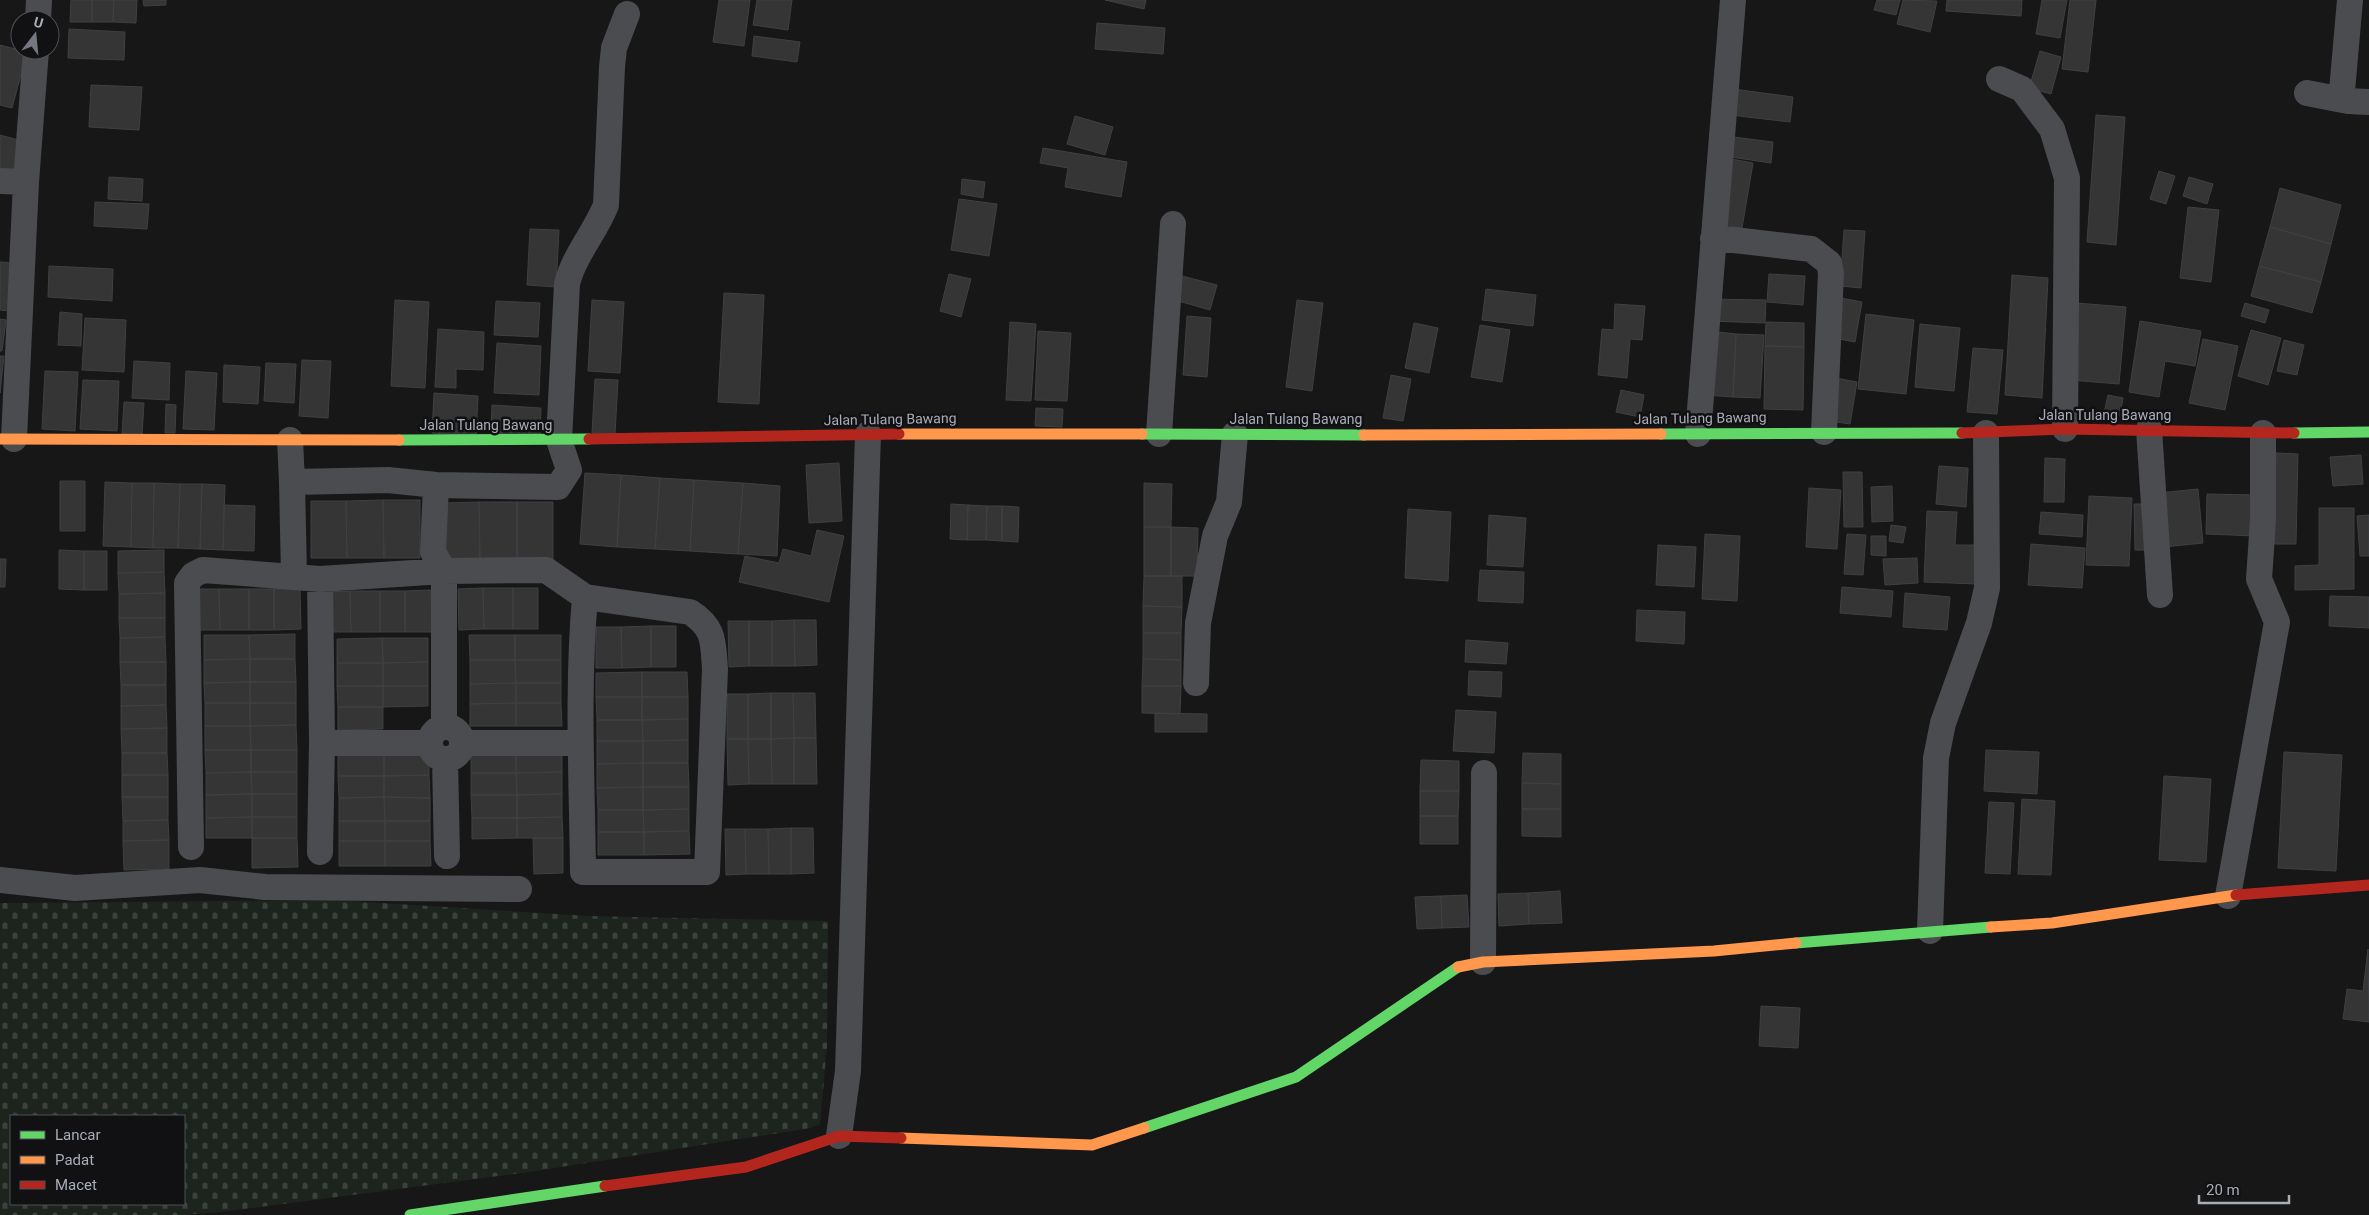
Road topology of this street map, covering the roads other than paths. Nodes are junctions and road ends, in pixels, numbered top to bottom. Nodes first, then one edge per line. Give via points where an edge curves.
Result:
1 (1732, 0) edge
2 (2350, 0) edge
3 (628, 14) dead end
4 (35, 60) edge
5 (1999, 79) dead end
6 (2307, 93) dead end
7 (2358, 101) edge
8 (0, 181) edge
9 (26, 182) junction
10 (1173, 224) dead end
11 (1713, 239) junction
12 (2149, 428) junction
13 (2065, 429) junction
14 (1824, 432) junction
15 (2369, 432) edge
16 (1986, 433) junction
17 (2263, 433) junction
18 (868, 434) junction
19 (1159, 434) junction
20 (1235, 434) junction
21 (1698, 434) junction
22 (7, 439) edge
23 (290, 440) junction
24 (559, 440) junction
25 (292, 482) junction
26 (436, 485) junction
27 (444, 571) junction
28 (294, 576) junction
29 (320, 579) junction
30 (2160, 595) dead end
31 (584, 597) junction
32 (1196, 683) dead end
33 (322, 743) junction
34 (445, 743) junction
35 (580, 743) junction
36 (1484, 773) dead end
37 (191, 847) dead end
38 (320, 852) dead end
39 (447, 856) dead end
40 (0, 880) edge
41 (2369, 885) edge
42 (519, 889) dead end
43 (2228, 896) junction
44 (1930, 931) junction
45 (1483, 962) junction
46 (839, 1136) junction
47 (410, 1215) edge

1 - 11 street
2 - 7 street via 2342,91 2343,97
3 - 24 street via 614,48 606,205 600,221 571,267 567,284
4 - 9 street
5 - 13 street via 2022,89 2052,129 2067,178
6 - 7 street
8 - 9 street
9 - 22 street
10 - 19 street
11 - 14 street via 1811,249 1829,263
11 - 21 street
12 - 13 street, Jalan Tulang Bawang
12 - 17 street, Jalan Tulang Bawang
12 - 30 street
13 - 16 street, Jalan Tulang Bawang
14 - 16 street, Jalan Tulang Bawang
14 - 21 street, Jalan Tulang Bawang
15 - 17 street, Jalan Tulang Bawang
16 - 44 street via 1987,588 1979,623 1943,723 1936,758
17 - 43 street via 2259,579 2277,622
18 - 19 street, Jalan Tulang Bawang
18 - 24 street, Jalan Tulang Bawang
18 - 46 street via 848,1071
19 - 20 street, Jalan Tulang Bawang
20 - 21 street, Jalan Tulang Bawang
20 - 32 street via 1228,502 1216,536 1198,623
22 - 23 street, Jalan Tulang Bawang
23 - 24 street, Jalan Tulang Bawang
23 - 25 street
24 - 26 street via 569,470 558,487
25 - 26 street via 388,480
25 - 28 street
26 - 27 street via 434,552
27 - 29 street
27 - 31 street via 546,570
27 - 34 street
28 - 29 street
28 - 37 street via 203,570 187,583
29 - 33 street
31 - 35 street via 580,649
31 - 35 street via 690,612 703,620 712,636 715,669 707,872 583,872
33 - 34 street
33 - 38 street
34 - 35 street
34 - 39 street
36 - 45 street
40 - 42 street via 75,888 200,880 264,887
41 - 43 street
43 - 44 street via 2052,923
44 - 45 street via 1714,951
45 - 46 street via 1456,967 1296,1077 1092,1145
46 - 47 street via 746,1167

